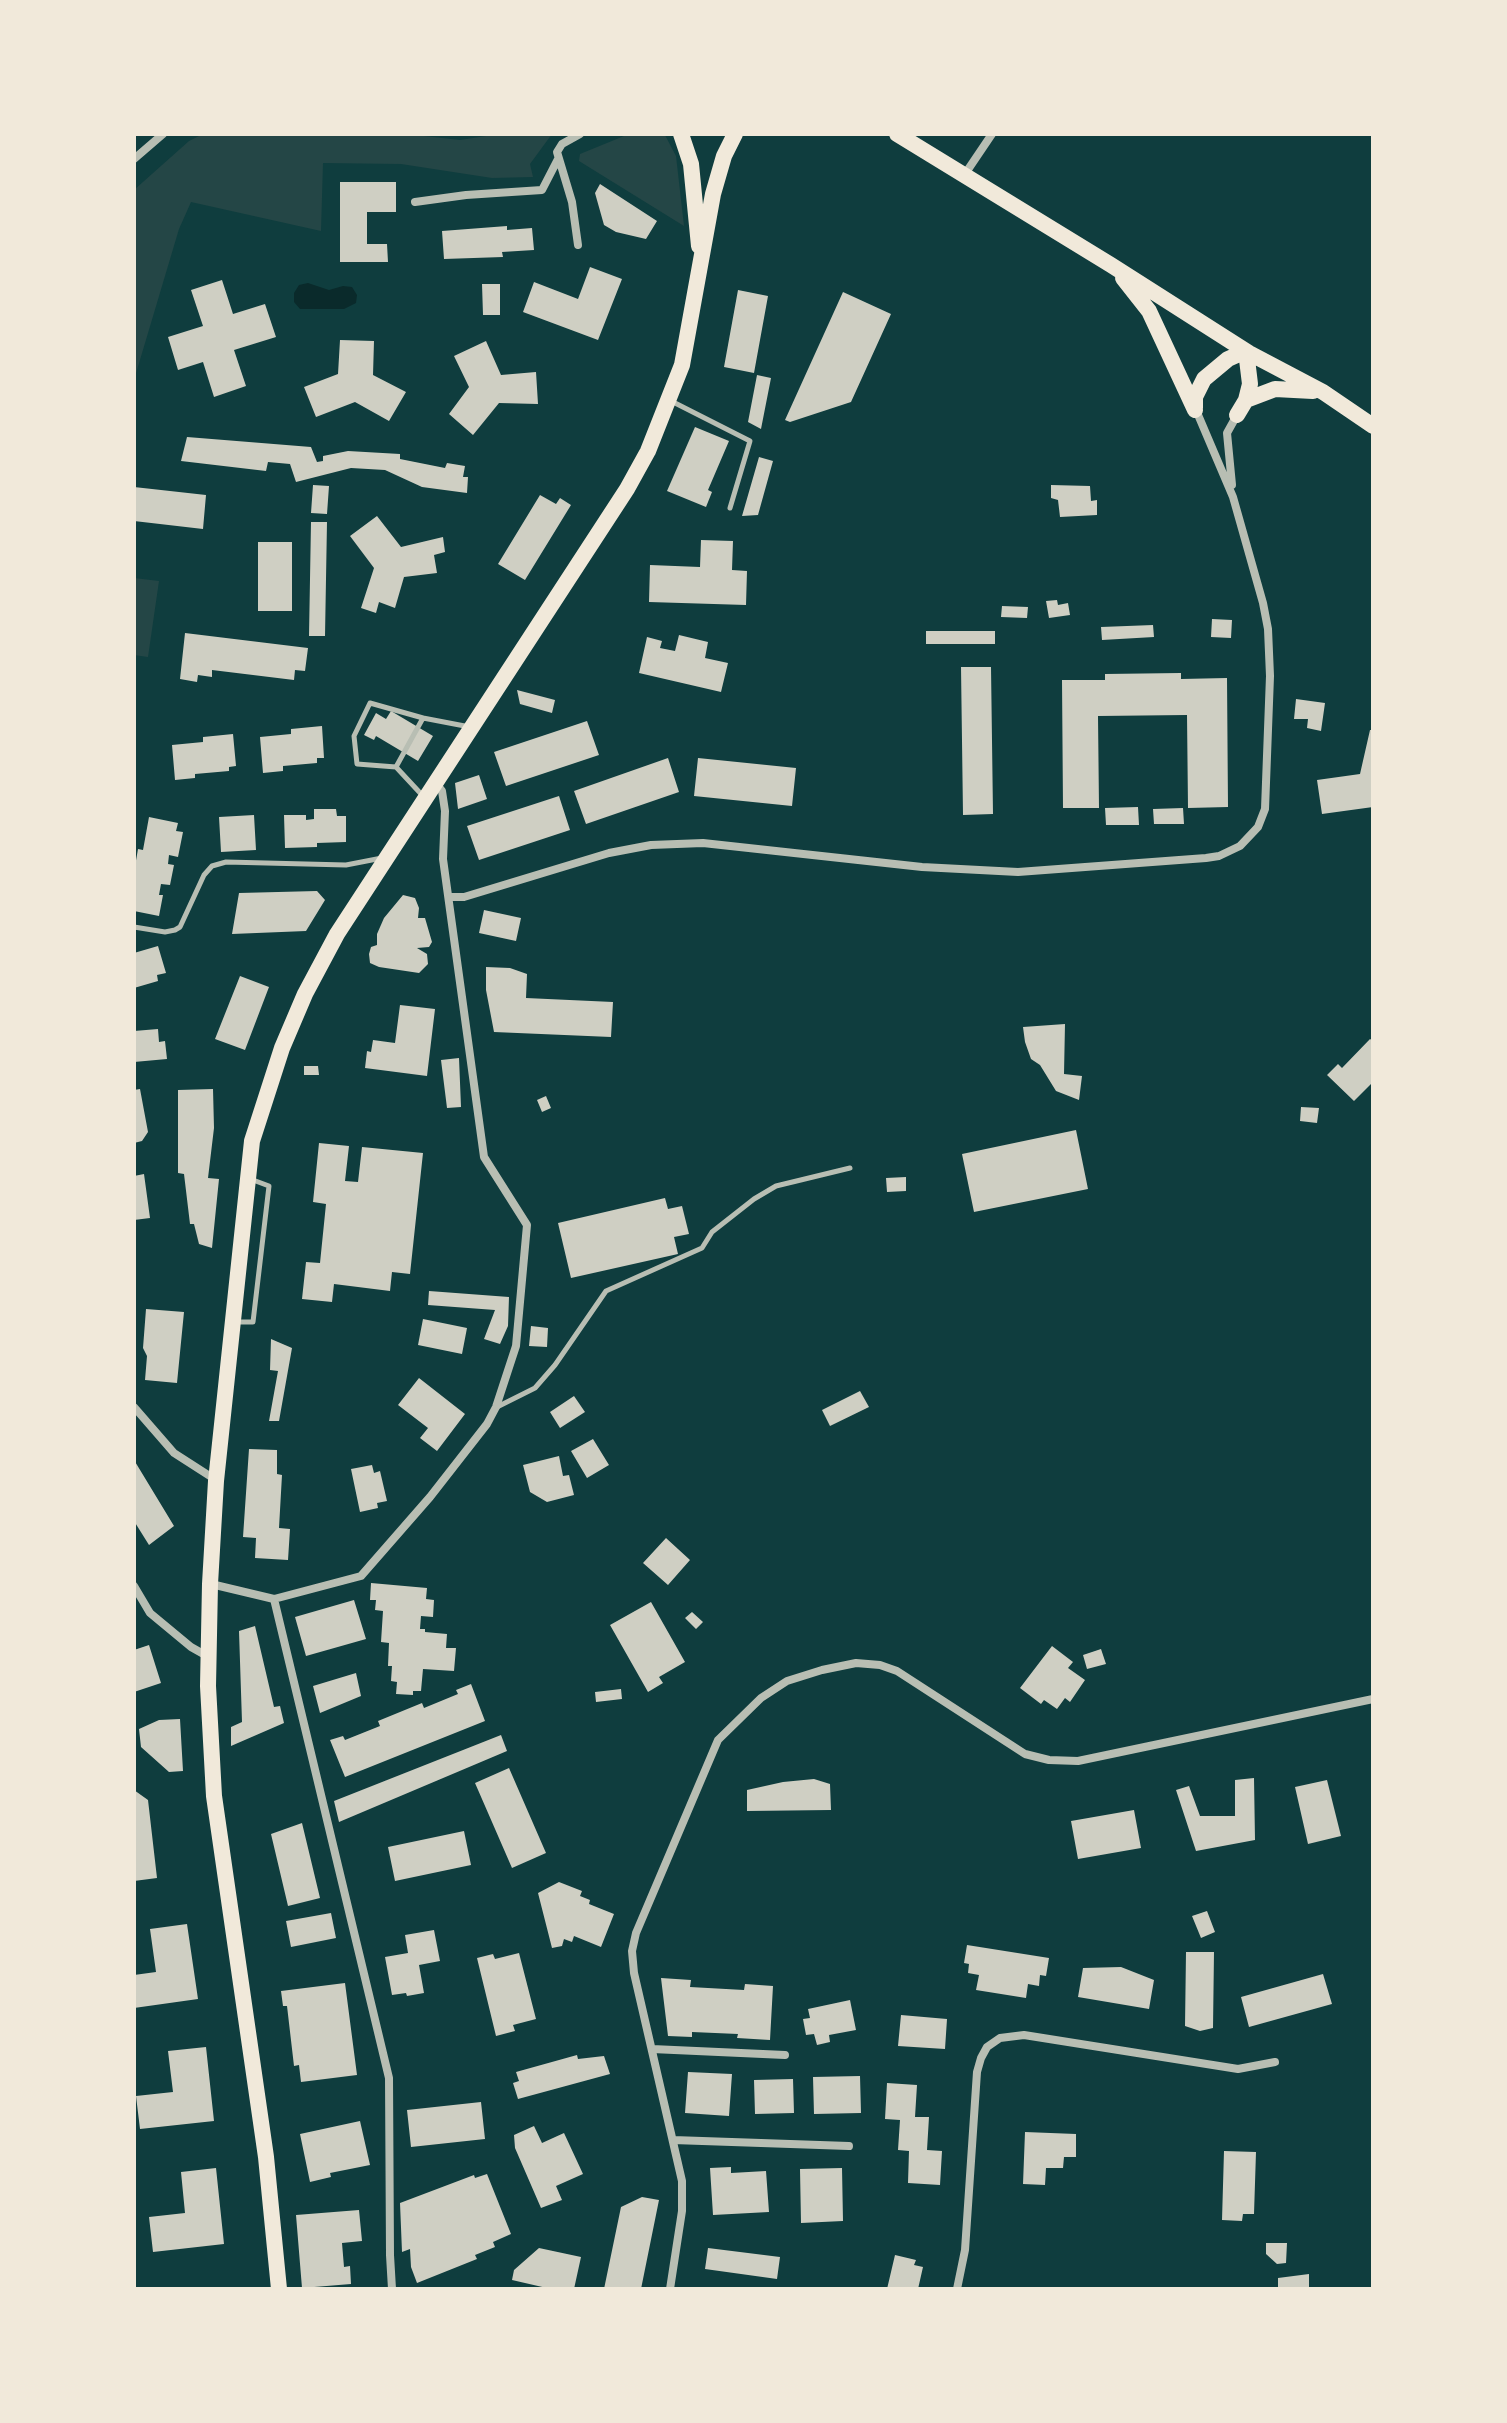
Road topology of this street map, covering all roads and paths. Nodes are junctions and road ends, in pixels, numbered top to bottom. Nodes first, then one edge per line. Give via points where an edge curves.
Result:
1 (163, 134) edge
2 (580, 134) edge
3 (681, 134) edge
4 (735, 134) edge
5 (897, 134) edge
6 (992, 134) edge
7 (134, 159) edge
8 (558, 159) junction
9 (965, 174) junction
10 (415, 202) dead end
11 (578, 245) dead end
12 (701, 260) junction
13 (1111, 265) junction
14 (1246, 351) junction
15 (1323, 392) junction
16 (668, 399) junction
17 (1246, 400) junction
18 (1195, 410) junction
19 (1237, 415) joint
20 (1373, 426) edge
21 (1233, 497) junction
22 (730, 508) dead end
23 (423, 718) junction
24 (471, 727) junction
25 (396, 767) junction
26 (434, 782) junction
27 (424, 798) junction
28 (387, 857) junction
29 (449, 897) junction
30 (134, 927) edge
31 (850, 1168) dead end
32 (134, 1407) edge
33 (496, 1407) junction
34 (216, 1481) junction
35 (210, 1584) junction
36 (134, 1586) edge
37 (274, 1599) junction
38 (207, 1656) junction
39 (1373, 1699) edge
40 (652, 2049) junction
41 (785, 2055) dead end
42 (1275, 2062) dead end
43 (673, 2140) junction
44 (849, 2146) dead end
45 (279, 2289) edge
46 (392, 2289) edge
47 (670, 2289) edge
48 (957, 2289) edge

1 - 7 street
2 - 8 street via 562,144
3 - 12 main road via 691,164
4 - 12 main road via 717,175
5 - 9 main road
6 - 9 street
8 - 10 street via 542,190
8 - 11 street
9 - 13 main road
12 - 16 main road via 682,365
13 - 14 main road
13 - 18 main road via 1149,311
14 - 15 main road
14 - 17 main road
14 - 18 main road via 1204,379
15 - 17 main road via 1275,389
15 - 20 main road
16 - 22 lane via 750,441
16 - 24 main road via 627,489
17 - 19 main road
18 - 21 street
19 - 21 street via 1227,433
21 - 29 street via 1263,603 1270,676 1265,809 1258,827 1230,852 1018,872 703,843 651,845
23 - 24 lane
23 - 25 lane
23 - 25 lane via 370,703 354,736 357,764
24 - 26 main road
25 - 27 lane
26 - 27 main road
26 - 29 street via 442,791 445,811 443,859
27 - 28 main road
28 - 30 lane via 346,865 226,862 204,875 180,927 165,932
28 - 34 main road via 305,994 252,1141
29 - 33 street via 484,1157 527,1225 516,1346
31 - 33 lane via 776,1186 712,1232 702,1248 606,1291 535,1388
32 - 34 street via 174,1453
33 - 37 street via 430,1497 361,1576
34 - 35 main road
35 - 37 street
35 - 38 main road
36 - 38 street via 150,1613
37 - 46 street via 389,2078
38 - 45 main road via 214,1796 266,2157
39 - 40 street via 1078,1761 1025,1754 880,1665 856,1663 787,1681 718,1740 636,1933 634,1973
40 - 41 street
40 - 43 street
42 - 48 street via 1238,2069 1024,2035 1000,2038 987,2047 977,2072 965,2250
43 - 44 street
43 - 47 street via 682,2211

